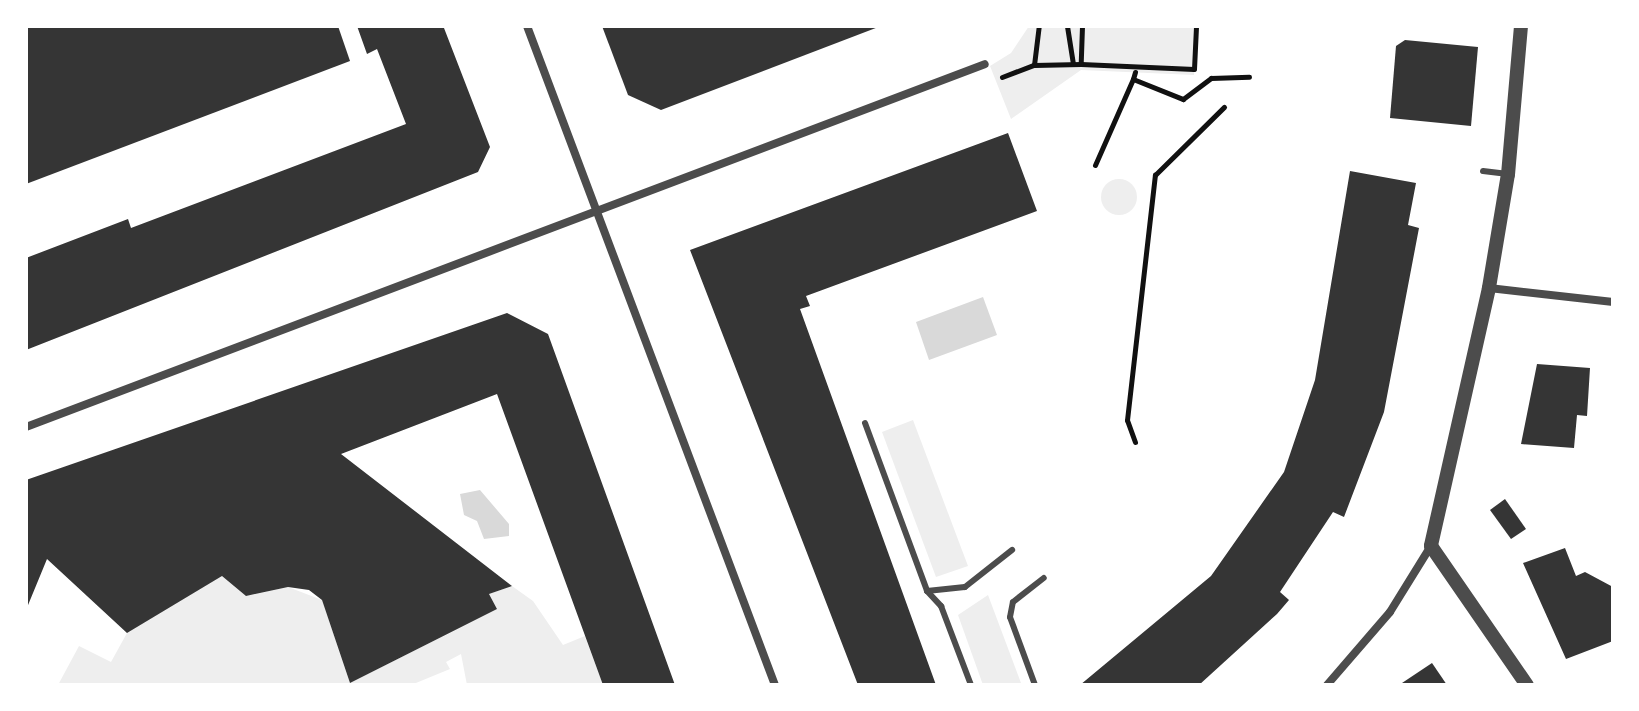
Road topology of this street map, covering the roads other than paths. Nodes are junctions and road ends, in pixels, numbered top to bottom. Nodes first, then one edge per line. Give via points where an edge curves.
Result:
1 (527, 26) edge
2 (1521, 26) edge
3 (985, 64) dead end
4 (1483, 171) dead end
5 (1508, 174) junction
6 (596, 211) junction
7 (1489, 288) junction
8 (1613, 302) edge
9 (865, 423) dead end
10 (26, 427) edge
11 (1431, 546) junction
12 (1012, 550) dead end
13 (1044, 578) dead end
14 (927, 591) junction
15 (775, 685) edge
16 (971, 685) edge
17 (1035, 685) edge
18 (1327, 685) edge
19 (1527, 685) edge

1 - 6 street
2 - 5 street
3 - 6 street
4 - 5 lane
5 - 7 street
6 - 10 street
6 - 15 street
7 - 8 street
7 - 11 street
9 - 14 lane
11 - 18 street via 1390,612
11 - 19 street
12 - 14 lane via 965,587
13 - 17 lane via 1013,602 1010,617
14 - 16 lane via 941,606

